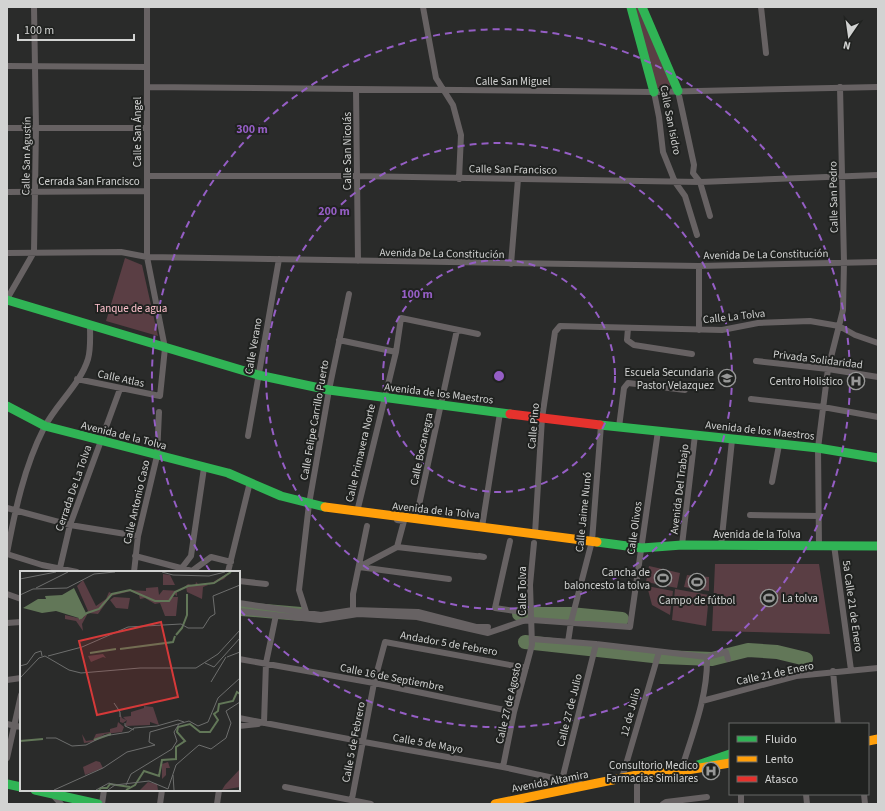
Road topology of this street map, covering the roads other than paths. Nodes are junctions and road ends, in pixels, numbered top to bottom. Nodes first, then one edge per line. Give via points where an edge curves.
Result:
1 (34, 7) edge
2 (147, 7) edge
3 (423, 7) edge
4 (631, 7) edge
5 (642, 7) edge
6 (761, 7) edge
7 (766, 53) dead end
8 (7, 66) edge
9 (36, 66) junction
10 (147, 67) junction
11 (147, 87) junction
12 (840, 87) junction
13 (878, 87) edge
14 (356, 89) junction
15 (444, 91) junction
16 (678, 91) junction
17 (654, 92) junction
18 (7, 128) edge
19 (36, 128) junction
20 (147, 128) junction
21 (842, 175) junction
22 (878, 175) edge
23 (147, 176) junction
24 (357, 176) junction
25 (459, 179) junction
26 (518, 179) junction
27 (675, 182) junction
28 (700, 182) junction
29 (35, 191) junction
30 (147, 191) junction
31 (7, 192) edge
32 (710, 216) dead end
33 (697, 234) dead end
34 (34, 252) junction
35 (7, 253) edge
36 (147, 257) junction
37 (279, 259) junction
38 (358, 261) junction
39 (844, 262) junction
40 (878, 262) edge
41 (511, 264) junction
42 (699, 266) junction
43 (349, 294) dead end
44 (7, 299) edge
45 (90, 325) junction
46 (564, 325) joint
47 (839, 326) junction
48 (628, 328) junction
49 (457, 330) junction
50 (699, 330) junction
51 (478, 334) dead end
52 (339, 340) junction
53 (878, 344) edge
54 (165, 348) junction
55 (396, 352) junction
56 (692, 354) dead end
57 (756, 361) dead end
58 (828, 369) junction
59 (258, 375) junction
60 (878, 377) edge
61 (77, 379) junction
62 (120, 388) junction
63 (329, 390) junction
64 (685, 390) dead end
65 (384, 399) junction
66 (751, 399) dead end
67 (7, 406) edge
68 (440, 406) junction
69 (822, 407) junction
70 (159, 412) dead end
71 (500, 413) junction
72 (878, 417) edge
73 (542, 418) junction
74 (601, 425) junction
75 (45, 426) junction
76 (619, 427) junction
77 (658, 431) junction
78 (695, 435) junction
79 (248, 436) dead end
80 (732, 440) junction
81 (100, 442) junction
82 (779, 445) junction
83 (818, 448) junction
84 (157, 456) junction
85 (878, 458) edge
86 (204, 468) junction
87 (250, 482) junction
88 (772, 482) dead end
89 (309, 504) junction
90 (7, 508) edge
91 (15, 510) junction
92 (357, 512) junction
93 (750, 515) dead end
94 (819, 516) junction
95 (389, 519) dead end
96 (416, 519) junction
97 (70, 525) junction
98 (367, 526) dead end
99 (482, 527) junction
100 (138, 536) junction
101 (535, 538) junction
102 (510, 541) dead end
103 (592, 541) junction
104 (682, 545) junction
105 (834, 545) junction
106 (721, 546) junction
107 (819, 546) junction
108 (878, 546) edge
109 (397, 548) junction
110 (642, 548) junction
111 (7, 554) edge
112 (134, 556) junction
113 (479, 556) dead end
114 (231, 562) junction
115 (359, 567) junction
116 (181, 569) junction
117 (59, 571) edge
118 (134, 571) edge
119 (192, 571) edge
120 (228, 571) edge
121 (448, 580) dead end
122 (240, 581) edge
123 (266, 584) dead end
124 (7, 594) edge
125 (20, 599) edge
126 (240, 603) edge
127 (353, 610) junction
128 (531, 610) junction
129 (240, 611) edge
130 (370, 612) junction
131 (276, 615) dead end
132 (306, 615) junction
133 (532, 619) junction
134 (572, 620) junction
135 (20, 622) edge
136 (7, 623) edge
137 (488, 627) dead end
138 (476, 629) junction
139 (532, 642) junction
140 (568, 642) junction
141 (596, 644) junction
142 (657, 655) junction
143 (707, 657) junction
144 (728, 658) dead end
145 (240, 659) edge
146 (266, 663) junction
147 (526, 668) junction
148 (878, 668) edge
149 (851, 670) junction
150 (833, 671) junction
151 (20, 678) edge
152 (7, 680) edge
153 (374, 683) junction
154 (702, 701) junction
155 (20, 705) edge
156 (514, 712) junction
157 (240, 718) edge
158 (264, 723) junction
159 (838, 723) edge
160 (7, 724) edge
161 (18, 726) edge
162 (240, 726) edge
163 (364, 742) junction
164 (729, 754) edge
165 (7, 758) edge
166 (729, 763) edge
167 (503, 767) junction
168 (681, 771) junction
169 (637, 775) junction
170 (622, 778) junction
171 (562, 780) junction
172 (7, 784) edge
173 (589, 786) junction
174 (20, 787) edge
175 (285, 787) dead end
176 (39, 791) edge
177 (104, 791) edge
178 (162, 791) edge
179 (219, 791) edge
180 (52, 794) junction
181 (707, 797) dead end
182 (352, 802) edge
183 (61, 804) edge
184 (98, 804) edge
185 (102, 804) edge
186 (160, 804) edge
187 (217, 804) edge
188 (370, 804) edge
189 (495, 804) edge
190 (637, 804) edge
191 (662, 804) edge

1 - 9 street, Calle San Agustín
2 - 10 street, Calle San Ángel
3 - 15 street via 436,78
4 - 17 street, Calle San Isidro
5 - 16 street, Calle San Isidro
6 - 7 street
8 - 9 street
9 - 10 street
9 - 19 street, Calle San Agustín
10 - 11 street, Calle San Ángel
11 - 14 street, Calle San Miguel
11 - 20 street, Calle San Ángel
12 - 13 street, Calle San Miguel
12 - 16 street, Calle San Miguel
12 - 21 street, Calle San Pedro
14 - 15 street, Calle San Miguel
14 - 24 street, Calle San Nicolás
15 - 17 street, Calle San Miguel
15 - 25 street via 453,105 461,135
16 - 17 street, Calle San Miguel
16 - 28 street, Calle San Isidro via 694,165 693,173
17 - 27 street, Calle San Isidro via 663,152
18 - 19 street
19 - 20 street
19 - 29 street, Calle San Agustín
20 - 23 street, Calle San Ángel
21 - 22 street, Calle San Francisco
21 - 28 street, Calle San Francisco
21 - 39 street, Calle San Pedro
23 - 24 street, Calle San Francisco
23 - 30 street, Calle San Ángel
24 - 25 street, Calle San Francisco
24 - 38 street, Calle San Nicolás
25 - 26 street, Calle San Francisco
26 - 27 street, Calle San Francisco
26 - 41 street
27 - 28 street, Calle San Francisco
27 - 33 street, Calle San Isidro via 685,196
28 - 32 street, Calle San Isidro
29 - 30 street, Cerrada San Francisco
29 - 31 street, Cerrada San Francisco
29 - 34 street, Calle San Agustín
30 - 36 street, Calle San Ángel
34 - 35 street, Avenida De La Constitución
34 - 36 street, Avenida De La Constitución via 121,252
34 - 44 street, Calle San Agustín
36 - 37 street, Avenida De La Constitución
36 - 54 street
37 - 38 street, Avenida De La Constitución
37 - 59 street, Calle Verano
38 - 41 street, Avenida De La Constitución
39 - 40 street, Avenida De La Constitución
39 - 42 street, Avenida De La Constitución
39 - 47 street, Calle San Pedro via 843,310
41 - 42 street, Avenida De La Constitución
42 - 50 street
43 - 52 street, Calle Felipe Carrillo Puerto
44 - 45 street, Avenida de los Maestros
45 - 54 street, Avenida de los Maestros
45 - 61 street via 88,358
46 - 48 street, Calle La Tolva
46 - 73 street, Calle Pino via 557,328 556,332
47 - 50 street, Calle La Tolva via 810,321 758,323 722,330
47 - 53 street, Calle La Tolva
47 - 58 street, Calle San Pedro
48 - 50 street, Calle La Tolva
48 - 56 street via 627,340 634,345
49 - 51 street
49 - 55 street, Calle Primavera Norte via 401,318
49 - 68 street, Calle Bocanegra
52 - 55 street
52 - 63 street, Calle Felipe Carrillo Puerto
54 - 59 street, Avenida de los Maestros
54 - 62 street, Calle Atlas via 160,396
55 - 65 street, Calle Primavera Norte
57 - 58 street, Privada Solidaridad
58 - 60 street, Privada Solidaridad
58 - 69 street, Calle San Pedro
59 - 63 street, Avenida de los Maestros
59 - 79 street, Calle Verano
61 - 62 street, Calle Atlas
61 - 75 street
62 - 81 street, Cerrada De La Tolva
63 - 65 street, Avenida de los Maestros
63 - 89 street, Calle Felipe Carrillo Puerto
64 - 76 street via 628,383 624,388
65 - 68 street, Avenida de los Maestros
65 - 92 street, Calle Primavera Norte
66 - 69 street
67 - 75 street, Avenida de la Tolva
68 - 71 street, Avenida de los Maestros
68 - 96 street, Calle Bocanegra
69 - 72 street
69 - 83 street, Calle San Pedro
70 - 84 street, Calle Antonio Caso
71 - 73 street, Avenida de los Maestros
71 - 99 street
73 - 74 street, Avenida de los Maestros
73 - 101 street, Calle Pino
74 - 76 street, Avenida de los Maestros
74 - 103 street, Calle Jaime Nunó
75 - 81 street, Avenida de la Tolva
75 - 91 street
76 - 77 street, Avenida de los Maestros
77 - 78 street, Avenida de los Maestros
77 - 110 street, Calle Olivos
78 - 80 street, Avenida de los Maestros
78 - 104 street, Avenida Del Trabajo
80 - 82 street, Avenida de los Maestros
80 - 106 street
81 - 84 street, Avenida de la Tolva
81 - 97 street, Cerrada De La Tolva
82 - 83 street, Avenida de los Maestros
82 - 88 street
83 - 85 street, Avenida de los Maestros
83 - 94 street, Calle San Pedro
84 - 86 street, Avenida de la Tolva
84 - 100 street, Calle Antonio Caso
86 - 87 street, Avenida de la Tolva
86 - 116 street via 191,556
87 - 89 street, Avenida de la Tolva via 281,496
87 - 114 street
89 - 92 street, Avenida de la Tolva
89 - 132 street, Calle Felipe Carrillo Puerto via 298,590
90 - 91 street
91 - 97 street
91 - 111 street
92 - 96 street, Avenida de la Tolva
93 - 94 street
94 - 107 street, Calle San Pedro
95 - 109 street via 404,521
96 - 99 street, Avenida de la Tolva
97 - 100 street
97 - 117 street, Cerrada De La Tolva
98 - 115 street
99 - 101 street, Avenida de la Tolva
100 - 112 street, Calle Antonio Caso
101 - 103 street, Avenida de la Tolva
101 - 128 street, Calle Tolva via 530,585
102 - 128 street via 495,608
103 - 110 street, Avenida de la Tolva
103 - 134 street, Calle Jaime Nunó
104 - 106 street, Avenida de la Tolva
104 - 110 street, Avenida de la Tolva
105 - 107 street, Avenida de la Tolva
105 - 108 street, Avenida de la Tolva
105 - 149 street, 5a Calle 21 de Enero
106 - 107 street, Avenida de la Tolva
109 - 113 street
109 - 115 street
110 - 134 street, Calle Olivos via 630,627
111 - 117 street
112 - 116 street
112 - 118 street, Calle Antonio Caso
114 - 119 street via 211,557
114 - 120 street
115 - 121 street
115 - 127 street via 353,594
116 - 119 street
122 - 123 street
124 - 125 street
126 - 132 street
127 - 130 street
127 - 132 street
128 - 133 street, Calle Tolva
129 - 132 street
130 - 132 street via 320,620
130 - 138 street via 418,612
131 - 146 street
133 - 134 street
133 - 138 street via 488,633
133 - 139 street, Calle Tolva
134 - 140 street, Calle Jaime Nunó
135 - 136 street
137 - 138 street
139 - 140 street
139 - 147 street, Calle 27 de Agosto
140 - 141 street
141 - 142 street
141 - 171 street, Calle 27 de Julio
142 - 143 street
142 - 170 street, 12 de Julio
143 - 144 street via 726,652
143 - 154 street
145 - 146 street, Calle 16 de Septiembre
146 - 153 street, Calle 16 de Septiembre
146 - 158 street
147 - 153 street, Andador 5 de Febrero via 385,642
147 - 156 street, Calle 27 de Agosto
148 - 149 street, Calle 21 de Enero
149 - 150 street, Calle 21 de Enero
150 - 154 street, Calle 21 de Enero via 796,676
150 - 159 street
151 - 152 street
153 - 156 street, Calle 16 de Septiembre
153 - 163 street, Calle 5 de Febrero
154 - 168 street
155 - 161 street
156 - 167 street, Calle 27 de Agosto
157 - 158 street, Calle 5 de Mayo
158 - 162 street
158 - 163 street, Calle 5 de Mayo
160 - 161 street
161 - 165 street
163 - 167 street, Calle 5 de Mayo
163 - 182 street, Calle 5 de Febrero
164 - 168 street, Avenida Altamira
166 - 168 street, Avenida Altamira
167 - 171 street, Calle 5 de Mayo
168 - 169 street, Avenida Altamira
169 - 170 street, Avenida Altamira
169 - 190 street
170 - 173 street, Avenida Altamira
171 - 173 street, Calle 5 de Mayo
172 - 174 street
173 - 189 street, Avenida Altamira
175 - 182 street
176 - 180 street
177 - 185 street
178 - 186 street
179 - 187 street
180 - 183 street
180 - 184 street
181 - 191 street
182 - 188 street

